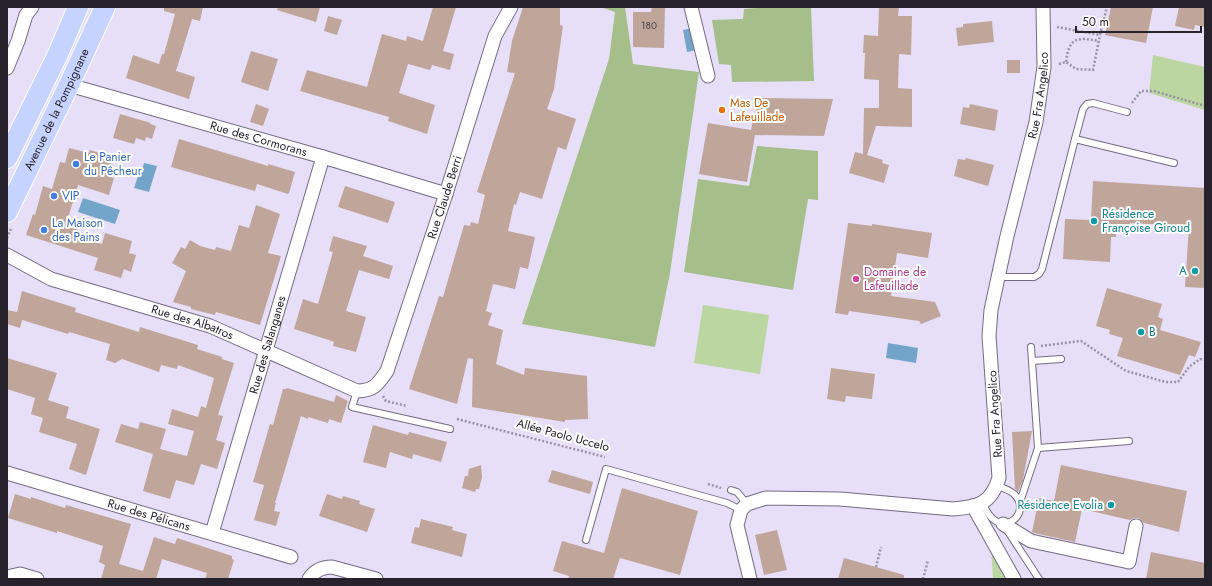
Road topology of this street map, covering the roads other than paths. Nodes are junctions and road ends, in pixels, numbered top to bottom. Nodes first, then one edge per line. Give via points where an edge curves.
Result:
1 (32, 7) edge
2 (78, 7) edge
3 (105, 7) edge
4 (511, 7) edge
5 (691, 7) edge
6 (1043, 7) edge
7 (13, 47) edge
8 (7, 68) edge
9 (708, 76) dead end
10 (69, 85) junction
11 (1127, 112) road end
12 (1075, 139) junction
13 (323, 156) junction
14 (7, 158) edge
15 (1174, 163) dead end
16 (446, 194) junction
17 (7, 212) edge
18 (7, 255) edge
19 (998, 277) junction
20 (1031, 347) road end
21 (265, 351) junction
22 (1061, 359) dead end
23 (1032, 361) junction
24 (357, 391) junction
25 (450, 429) dead end
26 (1130, 441) dead end
27 (1038, 448) junction
28 (7, 473) edge
29 (997, 485) junction
30 (731, 490) road end
31 (1020, 502) junction
32 (978, 505) junction
33 (744, 507) junction
34 (1003, 524) junction
35 (1136, 526) dead end
36 (212, 533) junction
37 (586, 540) dead end
38 (291, 558) dead end
39 (7, 577) edge
40 (37, 579) edge
41 (309, 579) edge
42 (376, 579) edge
43 (750, 579) edge
44 (1014, 579) edge
45 (1039, 579) edge

1 - 7 street
2 - 14 main road, Avenue de la Pompignane
3 - 10 main road, Avenue de la Pompignane
4 - 16 street, Rue Claude Berri via 495,36
5 - 9 street
6 - 19 street, Rue Fra Angelico via 1044,67 1036,122
7 - 8 street
10 - 13 street, Rue des Cormorans
10 - 17 main road, Avenue de la Pompignane
11 - 12 lane via 1094,103 1087,104 1083,109
12 - 15 lane
12 - 19 lane via 1042,269 1034,277
13 - 16 street, Rue des Cormorans
13 - 21 street, Rue des Salanganes
16 - 24 street, Rue Claude Berri via 387,371 376,386 366,391
18 - 21 street, Rue des Albatros via 51,280 210,326
19 - 29 street, Rue Fra Angelico via 989,336 999,471
20 - 23 lane
21 - 24 street, Rue des Albatros
21 - 36 street, Rue des Salanganes
22 - 23 lane
23 - 27 lane
24 - 25 lane via 352,407
26 - 27 lane
27 - 31 lane
28 - 36 street, Rue des Pélicans
29 - 31 lane via 1014,493
29 - 32 street via 993,494
30 - 33 lane via 736,492
31 - 34 lane via 1020,513 1013,521
32 - 33 street via 953,510 840,499 766,498
32 - 34 lane via 993,519
32 - 44 street
33 - 37 lane via 606,469
33 - 43 street via 737,525
34 - 35 street via 1031,541 1129,562
34 - 45 lane
36 - 38 street, Rue des Pélicans
39 - 40 street via 20,574
41 - 42 street via 319,569 326,567

